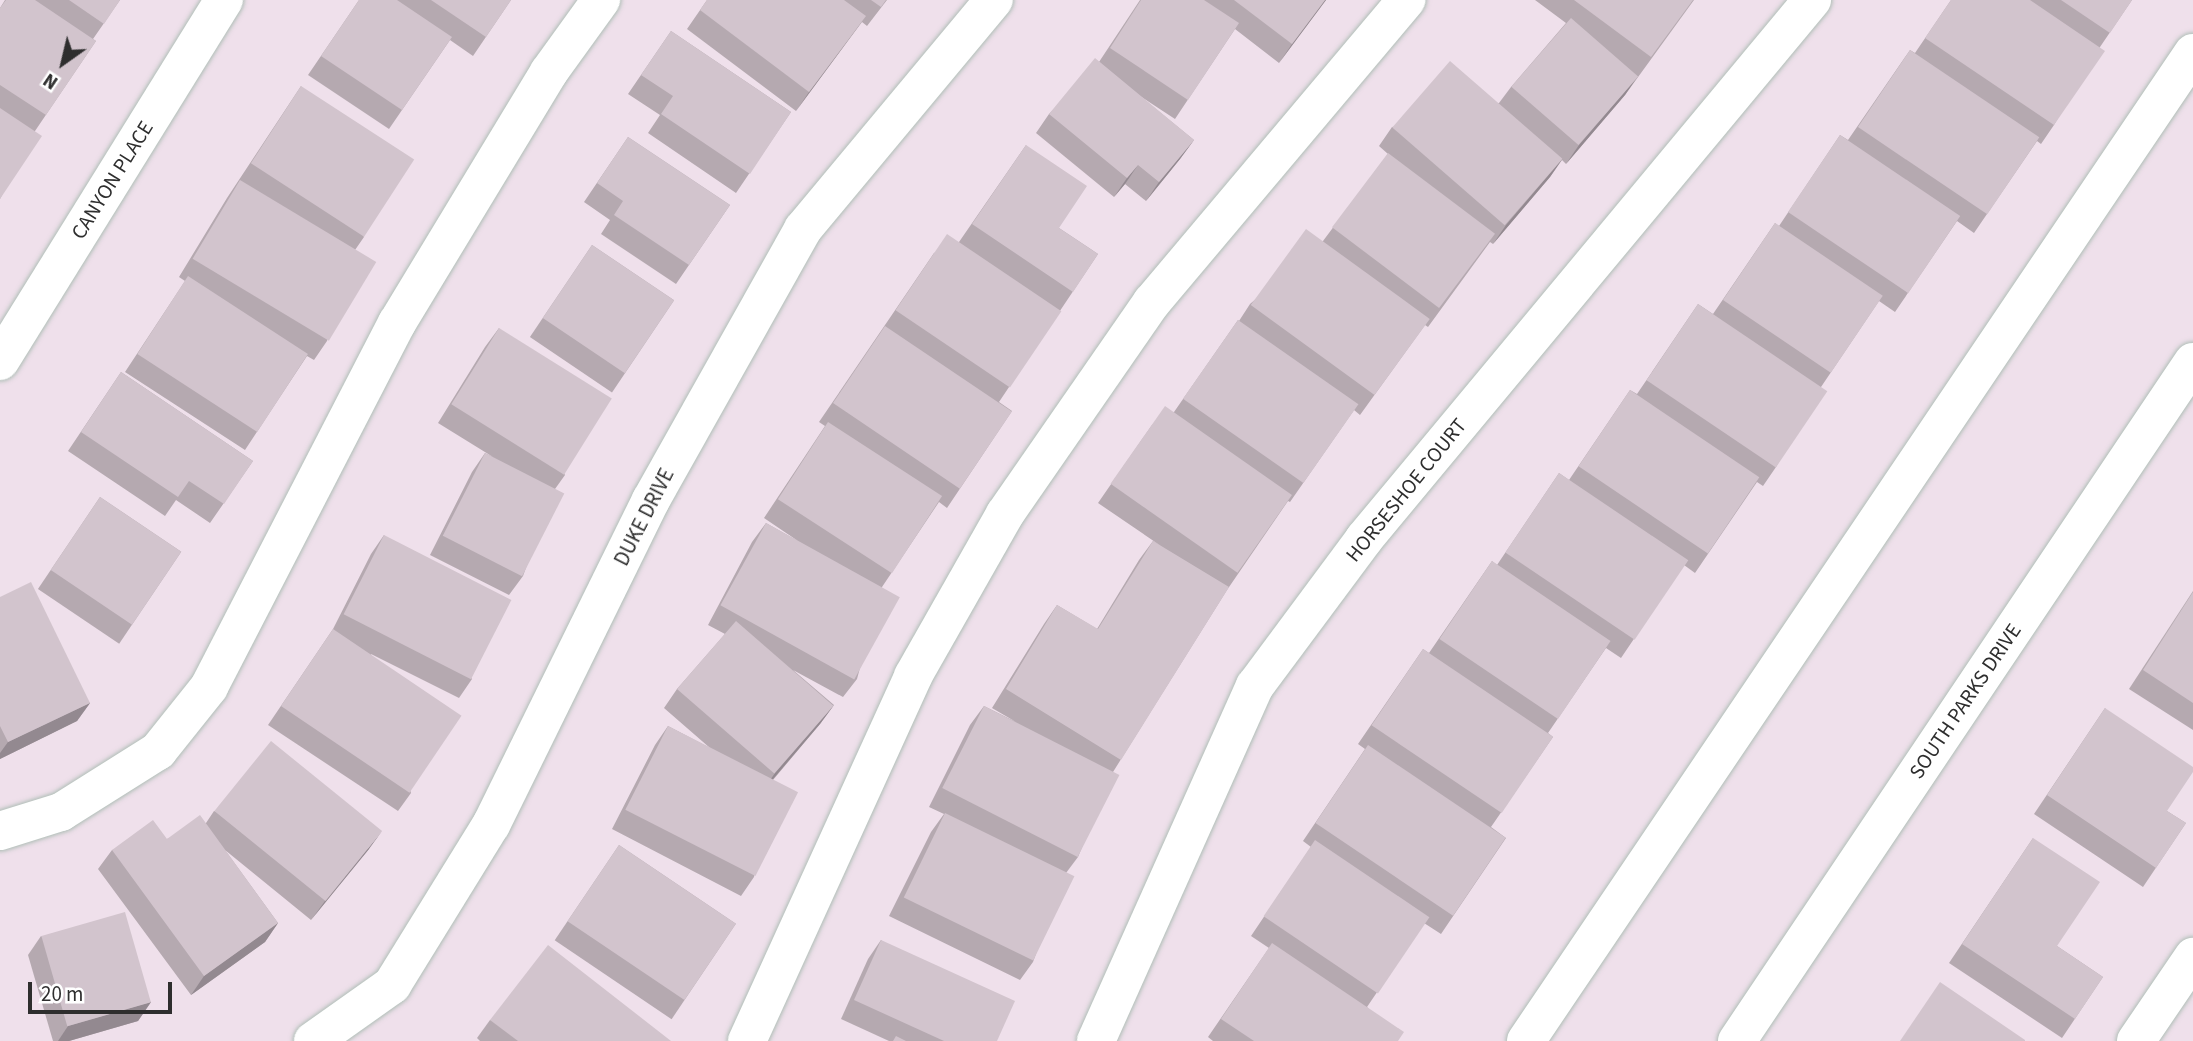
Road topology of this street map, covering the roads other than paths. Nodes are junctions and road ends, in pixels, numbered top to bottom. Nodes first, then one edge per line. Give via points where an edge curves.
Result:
1 (224, 0) edge
2 (601, 0) edge
3 (994, 0) edge
4 (1406, 0) edge
5 (1812, 0) edge
6 (2193, 53) edge
7 (0, 361) edge
8 (2193, 362) edge
9 (0, 831) edge
10 (2193, 957) edge
11 (313, 1041) edge
12 (747, 1041) edge
13 (1096, 1041) edge
14 (1526, 1041) edge
15 (1737, 1041) edge
16 (2136, 1041) edge

1 - 7 street, CANYON PLACE
2 - 9 street via 549,72 397,323 209,687 158,751 61,812
3 - 11 street, DUKE DRIVE via 803,229 651,500 491,825 392,985
4 - 12 street via 1152,302 1005,514 913,676
5 - 13 street, HORSESHOE COURT via 1364,539 1255,686
6 - 14 street
8 - 15 street, SOUTH PARKS DRIVE
10 - 16 street

